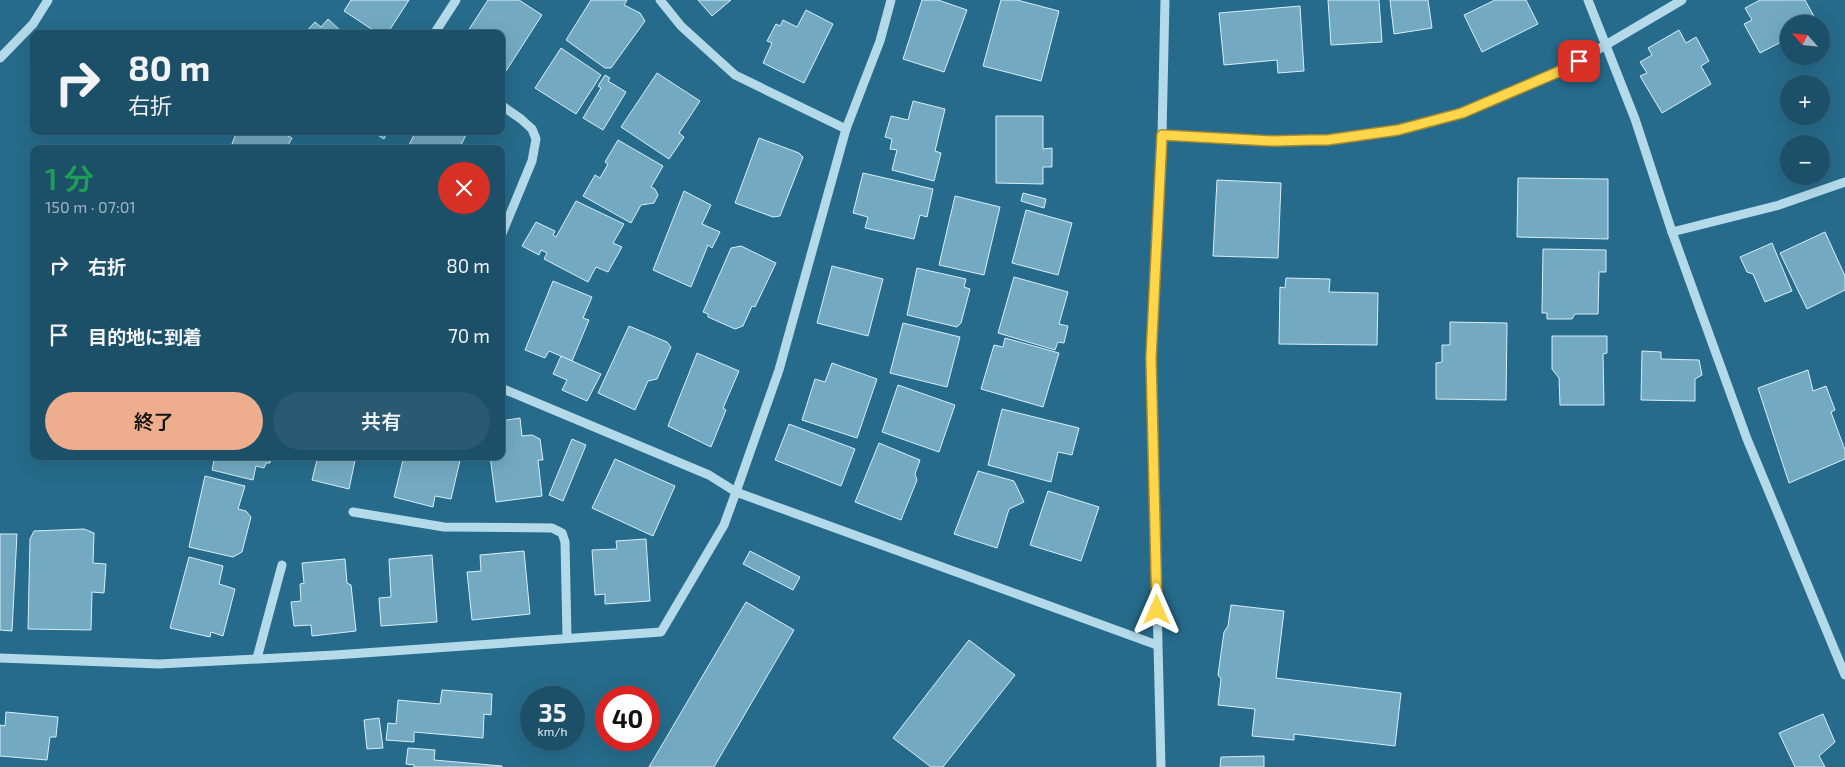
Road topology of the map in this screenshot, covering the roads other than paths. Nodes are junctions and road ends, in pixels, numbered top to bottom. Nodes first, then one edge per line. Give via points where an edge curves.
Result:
1 (48, 0) edge
2 (456, 0) edge
3 (660, 0) edge
4 (891, 0) edge
5 (1165, 0) edge
6 (1588, 0) edge
7 (1682, 0) edge
8 (437, 30) edge
9 (1607, 45) junction
10 (0, 58) edge
11 (505, 108) edge
12 (846, 129) junction
13 (1162, 135) junction
14 (1845, 182) edge
15 (505, 226) edge
16 (1672, 232) junction
17 (505, 390) edge
18 (736, 492) junction
19 (353, 512) dead end
20 (282, 565) dead end
21 (567, 637) junction
22 (1157, 645) junction
23 (0, 658) edge
24 (257, 658) junction
25 (1844, 671) edge
26 (1160, 767) edge

1 - 10 street via 33,24
2 - 8 street
3 - 12 street via 680,26 735,75
4 - 12 street via 880,41
5 - 13 street
6 - 9 street
7 - 9 street
9 - 13 street via 1565,69 1462,113 1398,130 1327,140 1274,141
9 - 16 street
11 - 15 street via 532,129 536,139 532,161
12 - 18 street via 779,370
13 - 22 street via 1151,358
14 - 16 street via 1779,205
16 - 25 street via 1747,439
17 - 18 street via 709,475
18 - 21 street via 724,524 661,632
18 - 22 street
19 - 21 street via 444,527 552,528 562,533 565,542
20 - 24 street
21 - 24 street
22 - 26 street
23 - 24 street via 159,664

